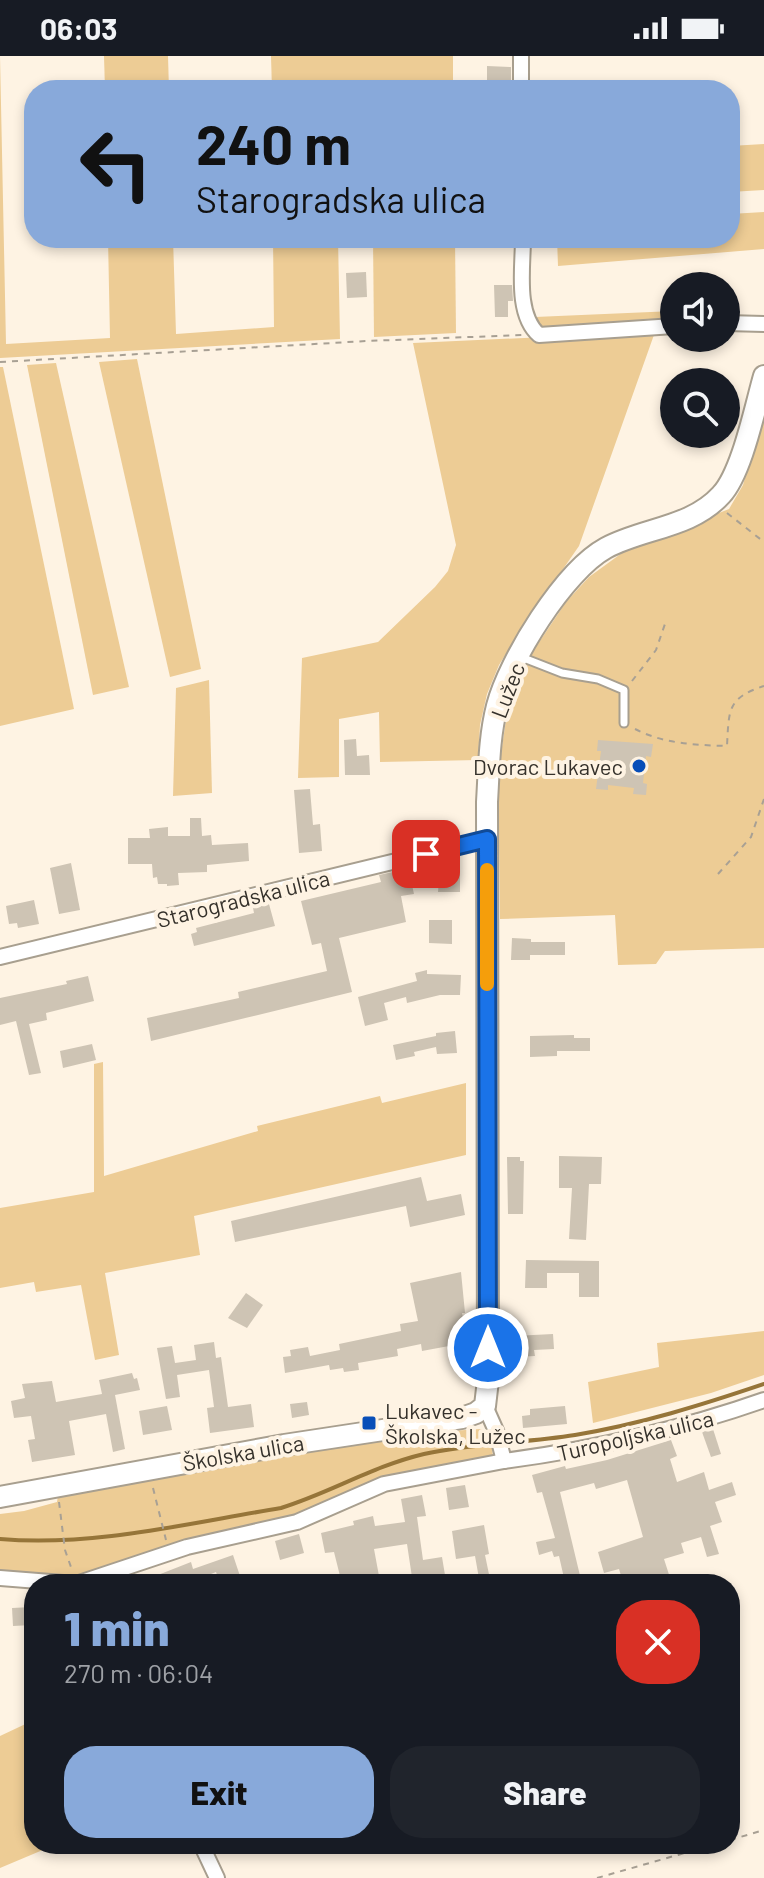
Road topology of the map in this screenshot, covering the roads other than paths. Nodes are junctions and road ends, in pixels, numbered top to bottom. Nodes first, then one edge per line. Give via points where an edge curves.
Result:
1 (521, 56) edge
2 (521, 80) edge
3 (523, 248) edge
4 (740, 323) edge
5 (764, 324) edge
6 (660, 327) edge
7 (764, 376) edge
8 (519, 656) junction
9 (624, 723) road end
10 (487, 839) junction
11 (0, 957) edge
12 (764, 1400) edge
13 (485, 1406) junction
14 (503, 1456) junction
15 (0, 1497) edge
16 (106, 1574) edge
17 (0, 1578) edge
18 (24, 1580) edge
19 (206, 1854) edge
20 (217, 1878) edge

1 - 2 street
3 - 6 street via 527,320 539,335
4 - 5 street
7 - 8 street, Lužec via 735,474 723,493 694,516 589,559 561,588
8 - 9 lane via 624,690
8 - 10 street, Lužec via 492,729
10 - 11 street, Starogradska ulica
10 - 13 street, Lužec
12 - 14 street, Turopoljska ulica via 630,1440
13 - 14 street
13 - 15 street, Školska ulica via 462,1418
14 - 16 street, Turopoljska ulica via 384,1484 297,1522 187,1547
17 - 18 street, Turopoljska ulica
19 - 20 street

